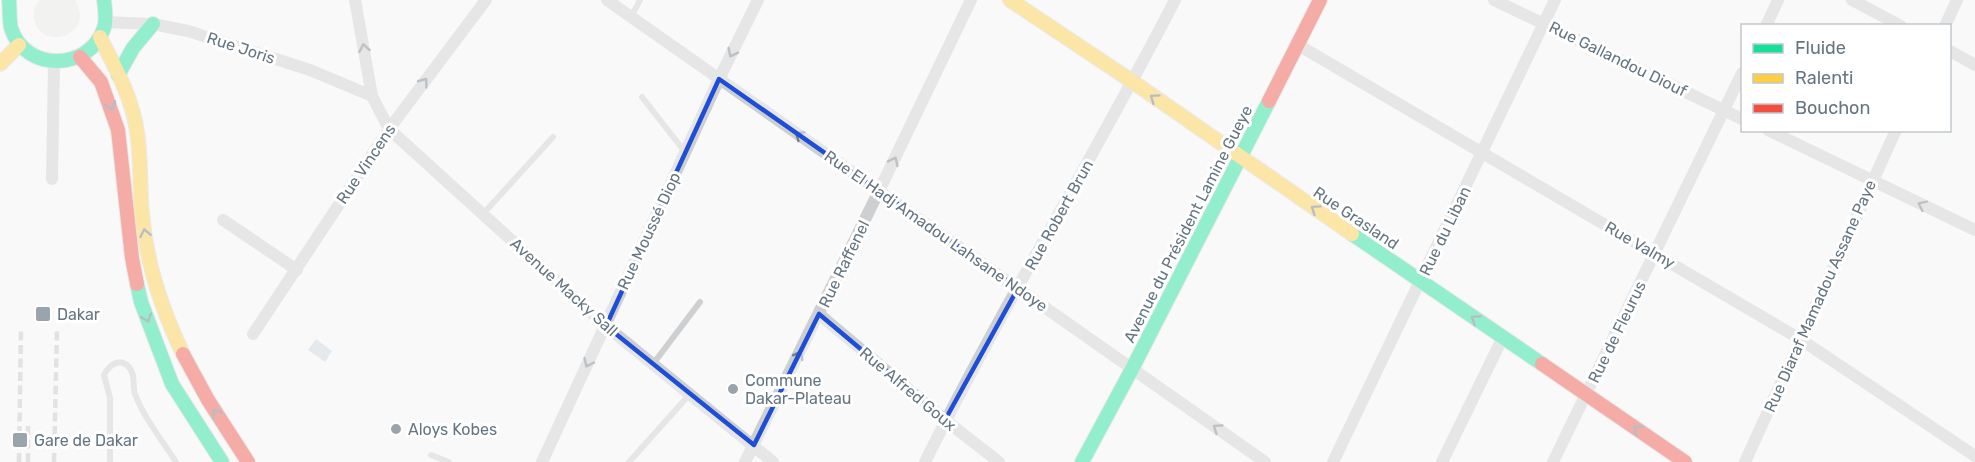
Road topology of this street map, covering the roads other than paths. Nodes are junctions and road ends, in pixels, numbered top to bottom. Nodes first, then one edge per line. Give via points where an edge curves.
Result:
1 (9, 0) edge
2 (104, 0) edge
3 (356, 0) edge
4 (486, 0) edge
5 (608, 0) edge
6 (640, 0) edge
7 (758, 0) edge
8 (971, 0) edge
9 (1010, 0) edge
10 (1175, 0) edge
11 (1320, 0) edge
12 (1494, 0) edge
13 (1555, 0) edge
14 (1778, 0) edge
15 (1852, 0) edge
16 (1957, 0) edge
17 (632, 17) junction
18 (105, 22) junction
19 (153, 24) junction
20 (1544, 24) junction
21 (1767, 24) edge
22 (1897, 24) edge
23 (1946, 24) edge
24 (100, 37) junction
25 (18, 45) junction
26 (1298, 45) junction
27 (1951, 52) edge
28 (80, 57) junction
29 (54, 63) junction
30 (0, 64) edge
31 (1975, 65) edge
32 (118, 75) junction
33 (1741, 77) edge
34 (719, 79) junction
35 (1133, 82) junction
36 (372, 96) junction
37 (642, 97) dead end
38 (1725, 110) junction
39 (1741, 117) edge
40 (389, 129) junction
41 (1771, 132) edge
42 (1895, 132) edge
43 (553, 136) dead end
44 (685, 153) junction
45 (1482, 153) junction
46 (1240, 158) junction
47 (52, 179) dead end
48 (1872, 181) junction
49 (879, 191) junction
50 (483, 214) junction
51 (224, 220) dead end
52 (1975, 230) edge
53 (1655, 253) junction
54 (297, 270) junction
55 (1420, 282) junction
56 (1018, 288) junction
57 (700, 302) dead end
58 (819, 315) junction
59 (606, 326) junction
60 (253, 334) dead end
61 (1503, 338) junction
62 (1800, 339) junction
63 (653, 364) junction
64 (1132, 369) junction
65 (690, 394) junction
66 (1586, 395) junction
67 (945, 420) junction
68 (754, 445) junction
69 (430, 454) dead end
70 (1975, 456) edge
71 (110, 462) edge
72 (176, 462) edge
73 (222, 462) edge
74 (248, 462) edge
75 (449, 462) edge
76 (542, 462) edge
77 (629, 462) edge
78 (745, 462) edge
79 (773, 462) edge
80 (925, 462) edge
81 (999, 462) edge
82 (1082, 462) edge
83 (1264, 462) edge
84 (1333, 462) edge
85 (1442, 462) edge
86 (1553, 462) edge
87 (1685, 462) edge
88 (1745, 462) edge

1 - 25 street via 8,23
2 - 18 street
36 -> 3 street, Avenue Macky Sall
40 -> 4 street, Rue Vincens
5 - 17 street, Rue El Hadj Amadou Lahsane Ndoye
6 - 17 lane
7 -> 34 street, Rue Moussé Diop
49 -> 8 street, Rue Raffenel
9 - 35 street, Rue Grasland
10 - 35 street, Rue Robert Brun
11 - 26 street, Avenue du Président Lamine Gueye
12 - 20 street, Rue Gallandou Diouf
13 - 20 street, Rue du Liban
14 - 21 street
15 - 22 street
16 - 23 street
17 - 34 street, Rue El Hadj Amadou Lahsane Ndoye
18 - 19 street, Rue Joris
18 - 24 street
19 - 32 street via 132,46
19 - 36 street, Rue Joris via 188,31 310,70
20 - 38 street, Rue Gallandou Diouf
20 - 45 street, Rue du Liban
24 - 28 street
24 - 32 street
25 - 29 street via 28,54
25 - 30 street
26 - 45 street, Rue Valmy
26 - 46 street, Avenue du Président Lamine Gueye
27 - 31 street
28 - 29 street
28 -> 73 street via 101,82 118,130 132,258 141,302 172,384
29 - 47 street
74 -> 32 street via 206,399 171,331 144,227 136,124
33 - 38 street, Rue de Fleurus
34 - 44 street, Rue Moussé Diop
49 -> 34 street, Rue El Hadj Amadou Lahsane Ndoye
46 -> 35 street, Rue Grasland
35 - 56 street, Rue Robert Brun
36 - 40 street, Avenue Macky Sall
37 - 44 lane
38 - 39 street, Rue Gallandou Diouf
38 - 53 street, Rue de Fleurus
40 - 50 street, Avenue Macky Sall
40 - 54 street, Rue Vincens
41 - 48 street
42 - 48 street, Rue Diaraf Mamadou Assane Paye
43 - 50 lane
44 - 59 street, Rue Moussé Diop
45 - 53 street, Rue Valmy
45 - 55 street, Rue du Liban
55 -> 46 street, Rue Grasland
46 - 64 street, Avenue du Président Lamine Gueye
52 -> 48 street
48 - 62 street, Rue Diaraf Mamadou Assane Paye
49 - 56 street, Rue El Hadj Amadou Lahsane Ndoye
49 - 58 street, Rue Raffenel
50 - 59 street, Avenue Macky Sall
51 - 54 street
53 - 62 street, Rue Valmy
53 - 66 street, Rue de Fleurus
54 - 60 street, Rue Vincens
61 -> 55 street, Rue Grasland
55 - 84 street, Rue du Liban
56 - 64 street, Rue El Hadj Amadou Lahsane Ndoye
56 - 67 street, Rue Robert Brun
57 - 63 lane
58 - 67 street, Rue Alfred Goux
68 -> 58 street, Rue Raffenel
59 - 63 street, Avenue Macky Sall
59 -> 76 street, Rue Moussé Diop
61 - 66 street, Rue Grasland
61 - 85 street
62 - 70 street, Rue Valmy
62 - 88 street, Rue Diaraf Mamadou Assane Paye
63 - 65 street, Avenue Macky Sall
64 - 82 street, Avenue du Président Lamine Gueye
83 -> 64 street, Rue El Hadj Amadou Lahsane Ndoye
65 - 68 street, Avenue Macky Sall
65 - 77 lane
66 - 86 street, Rue de Fleurus
87 -> 66 street, Rue Grasland
67 - 80 street, Rue Robert Brun
67 - 81 street, Rue Alfred Goux
68 - 78 street, Rue Raffenel
68 - 79 street, Avenue Macky Sall
69 - 75 lane
71 - 72 lane via 110,398 105,375 112,364 119,362 131,369 139,404

